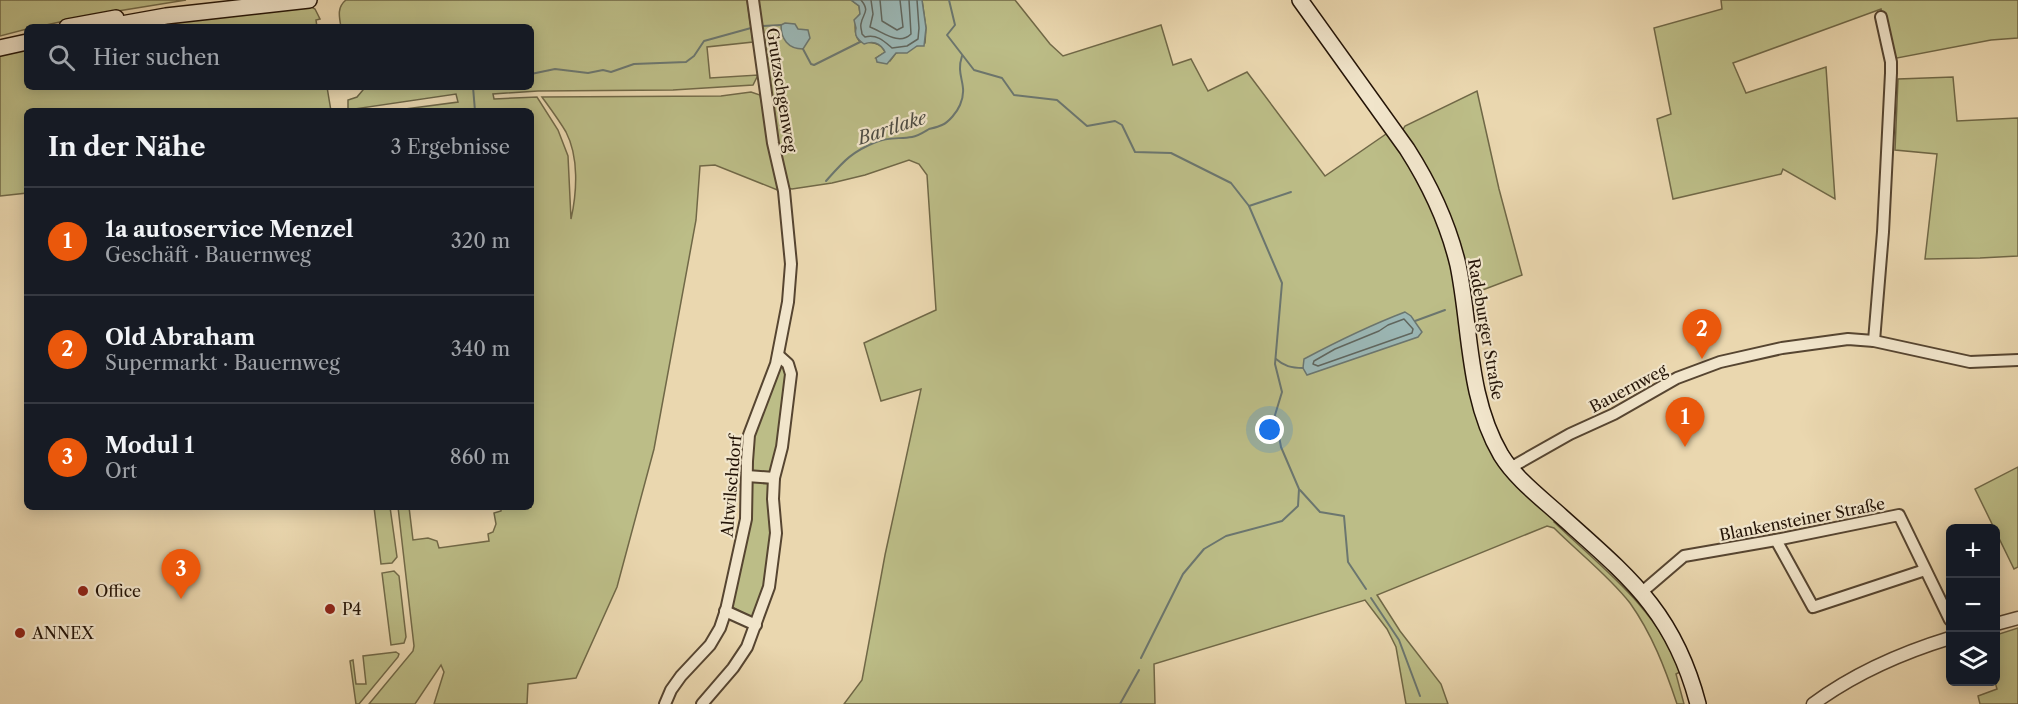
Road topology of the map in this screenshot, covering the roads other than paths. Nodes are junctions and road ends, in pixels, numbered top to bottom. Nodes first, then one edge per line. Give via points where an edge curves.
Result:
1 (232, 0) edge
2 (309, 0) edge
3 (753, 0) edge
4 (1300, 0) edge
5 (1881, 17) dead end
6 (84, 24) edge
7 (122, 24) edge
8 (24, 36) edge
9 (0, 40) edge
10 (24, 43) edge
11 (0, 48) edge
12 (783, 185) joint
13 (1874, 341) junction
14 (778, 355) junction
15 (2018, 360) edge
16 (1510, 468) junction
17 (747, 476) junction
18 (774, 478) junction
19 (1776, 540) junction
20 (1925, 570) junction
21 (1642, 592) junction
22 (725, 611) junction
23 (1946, 613) edge
24 (2018, 618) edge
25 (2000, 623) edge
26 (756, 625) junction
27 (1946, 639) edge
28 (665, 704) edge
29 (702, 704) edge
30 (1698, 704) edge
31 (1814, 704) edge

1 - 6 main road
2 - 7 main road
3 - 12 street, Grutzschgenweg via 773,143
4 - 16 main road, Radeburger Straße via 1407,149 1438,204 1458,265 1479,402
5 - 13 street via 1891,73
8 - 9 main road
10 - 11 main road
12 - 14 street, Altwilschdorf via 790,264
13 - 15 street, Bauernweg via 1970,362
13 - 16 street, Bauernweg via 1848,339 1782,348 1720,362 1677,378
14 - 17 street, Altwilschdorf via 749,435
14 - 18 street via 792,374
16 - 21 main road, Radeburger Straße
17 - 18 street
17 - 22 street, Altwilschdorf via 746,519
18 - 26 street via 776,533 772,569
19 - 20 street, Blankensteiner Straße via 1899,515
19 - 20 street via 1813,607
19 - 21 street, Blankensteiner Straße via 1684,556
20 - 23 street, Blankensteiner Straße
21 - 30 main road, Radeburger Straße via 1678,646
22 - 26 street
22 - 28 street, Altwilschdorf via 710,645 681,676
24 - 25 street
26 - 29 street via 734,668
27 - 31 street via 1881,663

